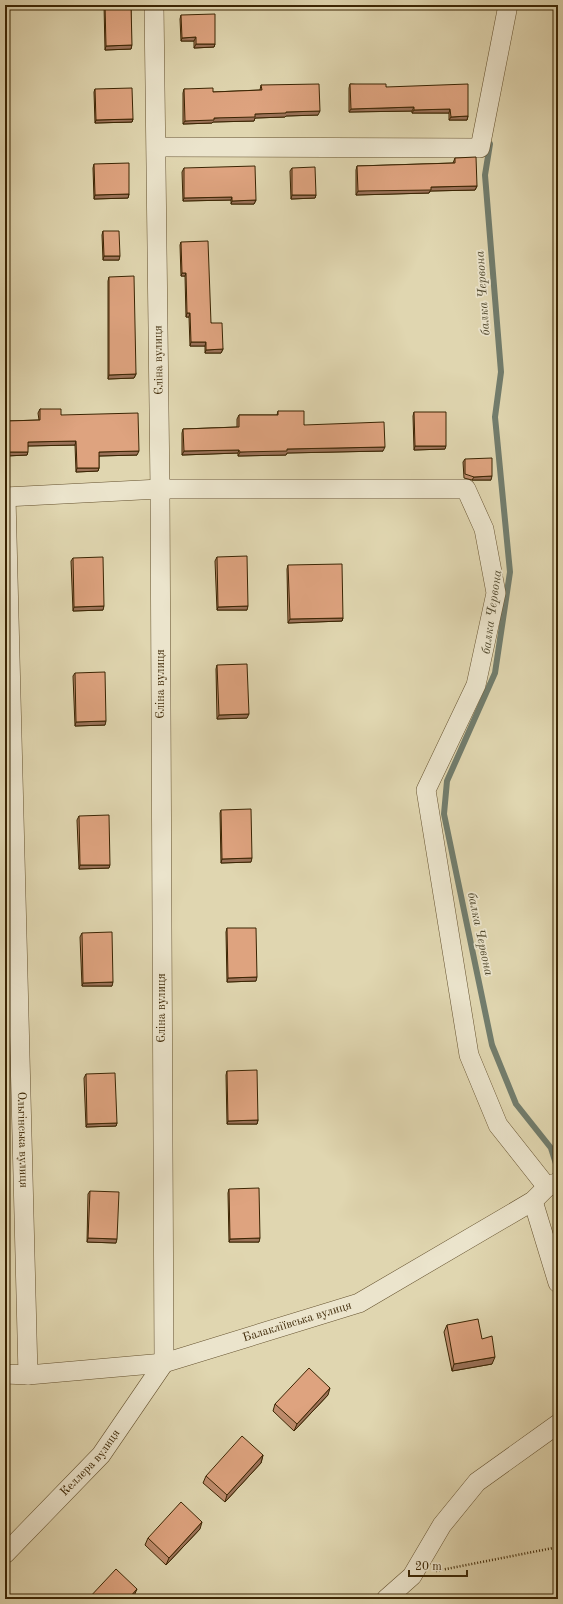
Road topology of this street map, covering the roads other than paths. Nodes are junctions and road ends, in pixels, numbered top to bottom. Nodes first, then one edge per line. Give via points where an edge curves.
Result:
1 (154, 5) edge
2 (508, 5) edge
3 (157, 147) junction
4 (160, 489) junction
5 (6, 497) edge
6 (552, 1184) edge
7 (533, 1201) junction
8 (558, 1283) edge
9 (164, 1363) junction
10 (5, 1374) edge
11 (28, 1375) junction
12 (558, 1424) edge
13 (5, 1554) edge
14 (386, 1599) edge

1 - 3 street, Єліна вулиця
2 - 3 street via 480,148
3 - 4 street, Єліна вулиця
4 - 5 street
4 - 6 street via 466,489 484,528 496,593 476,685 426,790 468,1055 498,1125
4 - 9 street, Єліна вулиця
5 - 11 street, Ольгінська вулиця
6 - 7 street, Балакліївська вулиця
7 - 8 street
7 - 9 street, Балакліївська вулиця via 359,1303
9 - 11 street, Балакліївська вулиця
9 - 13 street, Келлера вулиця via 101,1455
10 - 11 street, Балакліївська вулиця
12 - 14 street via 477,1482 442,1525 412,1576

